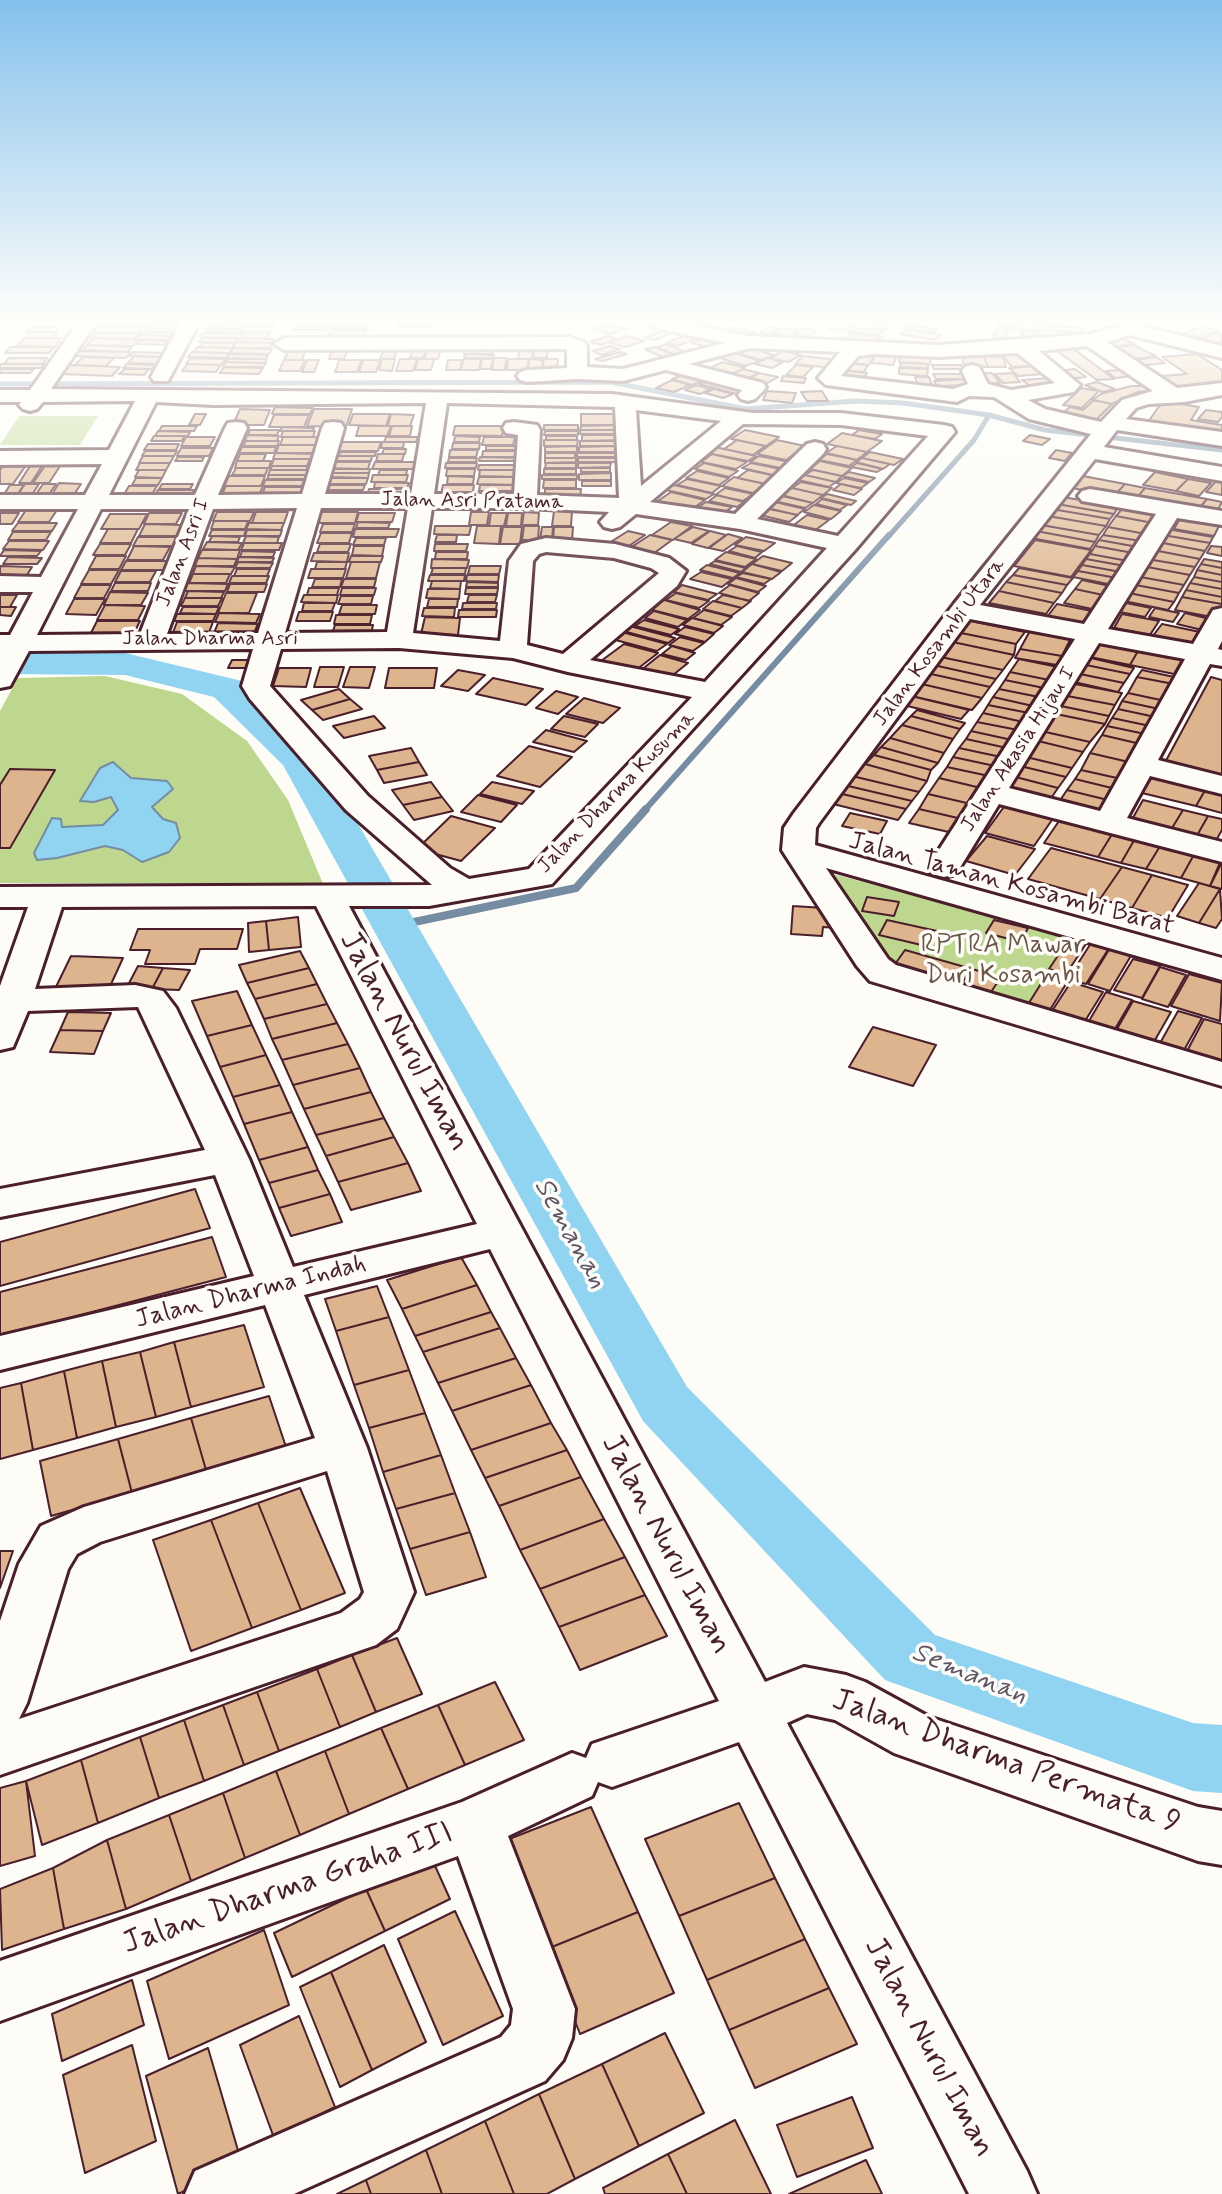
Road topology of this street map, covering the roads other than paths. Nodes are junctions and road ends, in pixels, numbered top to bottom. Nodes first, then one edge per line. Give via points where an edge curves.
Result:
1 (133, 425) edge
2 (434, 425) edge
3 (626, 425) edge
4 (729, 425) edge
5 (896, 425) edge
6 (1070, 425) edge
7 (1110, 425) edge
8 (236, 428) dead end
9 (333, 428) dead end
10 (514, 428) dead end
11 (1101, 436) junction
12 (1222, 439) edge
13 (815, 449) dead end
14 (116, 457) junction
15 (0, 458) edge
16 (1222, 464) edge
17 (1222, 474) edge
18 (1090, 496) dead end
19 (204, 500) junction
20 (312, 500) junction
21 (94, 501) junction
22 (422, 501) junction
23 (525, 501) junction
24 (0, 502) edge
25 (631, 506) junction
26 (1171, 509) junction
27 (1222, 518) edge
28 (740, 522) junction
29 (846, 545) junction
30 (584, 547) junction
31 (0, 584) edge
32 (50, 585) junction
33 (963, 610) junction
34 (1222, 617) edge
35 (1093, 634) junction
36 (151, 640) junction
37 (270, 640) junction
38 (399, 640) junction
39 (13, 644) edge
40 (513, 650) junction
41 (1212, 656) edge
42 (568, 664) junction
43 (1, 678) edge
44 (712, 692) junction
45 (1142, 765) junction
46 (1222, 785) edge
47 (991, 793) junction
48 (1109, 823) junction
49 (799, 839) junction
50 (1222, 852) edge
51 (944, 867) junction
52 (466, 891) junction
53 (333, 896) junction
54 (0, 897) edge
55 (48, 897) junction
56 (1222, 942) edge
57 (1222, 968) edge
58 (15, 1001) junction
59 (0, 1039) edge
60 (1222, 1074) edge
61 (229, 1159) junction
62 (0, 1203) edge
63 (502, 1232) junction
64 (278, 1288) junction
65 (0, 1353) edge
66 (343, 1448) junction
67 (0, 1703) edge
68 (753, 1713) junction
69 (0, 1750) edge
70 (475, 1824) junction
71 (1214, 1847) edge
72 (0, 1991) edge
73 (995, 2191) edge
74 (218, 2194) edge

1 - 14 street
2 - 22 street
3 - 25 street
4 - 25 street
5 - 29 street, Jalan Dharma Kusuma via 944,431
6 - 11 street
7 - 11 street, Jalan Kosambi Utara
8 - 19 street, Jalan Asri I
9 - 20 street
10 - 23 street via 529,430
11 - 12 street
11 - 16 street
11 - 17 street
11 - 33 street, Jalan Kosambi Utara
13 - 28 street
14 - 15 street
14 - 21 street
18 - 26 street
19 - 20 street, Jalan Asri Pratama
19 - 21 street, Jalan Asri Pratama
19 - 36 street, Jalan Asri I
20 - 22 street, Jalan Asri Pratama
20 - 37 street
21 - 24 street, Jalan Asri Pratama
21 - 32 street
22 - 23 street, Jalan Asri Pratama
22 - 38 street
23 - 25 street, Jalan Asri Pratama
25 - 28 street, Jalan Asri Pratama
25 - 30 street
26 - 27 street
26 - 35 street, Jalan Akasia Hijau I
28 - 29 street, Jalan Asri Pratama
29 - 44 street, Jalan Dharma Kusuma
30 - 40 street via 546,545 524,553
30 - 42 street via 660,563 669,567 672,575
31 - 32 street
32 - 39 street
33 - 35 street
33 - 49 street, Jalan Kosambi Utara
34 - 41 street
35 - 41 street
35 - 47 street, Jalan Akasia Hijau I
36 - 37 street, Jalan Dharma Asri
36 - 39 street, Jalan Dharma Asri
37 - 38 street, Jalan Dharma Asri
37 - 52 street via 257,679 260,693 357,803 438,875
38 - 40 street, Jalan Dharma Asri
39 - 43 street
40 - 42 street, Jalan Dharma Asri
41 - 45 street
42 - 44 street, Jalan Dharma Asri
44 - 52 street, Jalan Dharma Kusuma via 541,877
45 - 46 street
45 - 48 street
47 - 48 street
47 - 51 street, Jalan Akasia Hijau I
48 - 50 street
49 - 51 street, Jalan Taman Kosambi Barat
49 - 57 street, Jalan Taman Kosambi Barat
49 - 60 street via 874,967 883,973
51 - 56 street, Jalan Taman Kosambi Barat
52 - 53 street, Jalan Dharma Kusuma via 429,896
53 - 55 street, Jalan Dharma Kusuma
53 - 63 street, Jalan Nurul Iman
54 - 55 street, Jalan Dharma Kusuma
55 - 58 street
58 - 59 street
58 - 61 street via 150,999
61 - 62 street
61 - 64 street
63 - 64 street, Jalan Dharma Indah
63 - 68 street, Jalan Nurul Iman
64 - 65 street, Jalan Dharma Indah
64 - 66 street
66 - 67 street via 84,1527 59,1540 44,1564
66 - 69 street via 389,1591 384,1607 370,1622
68 - 70 street, Jalan Dharma Graha III via 592,1770
68 - 71 street, Jalan Dharma Permata 9 via 804,1690 846,1699 914,1736
68 - 73 street, Jalan Nurul Iman
70 - 72 street, Jalan Dharma Graha III
70 - 74 street via 544,2009 541,2038 523,2059

